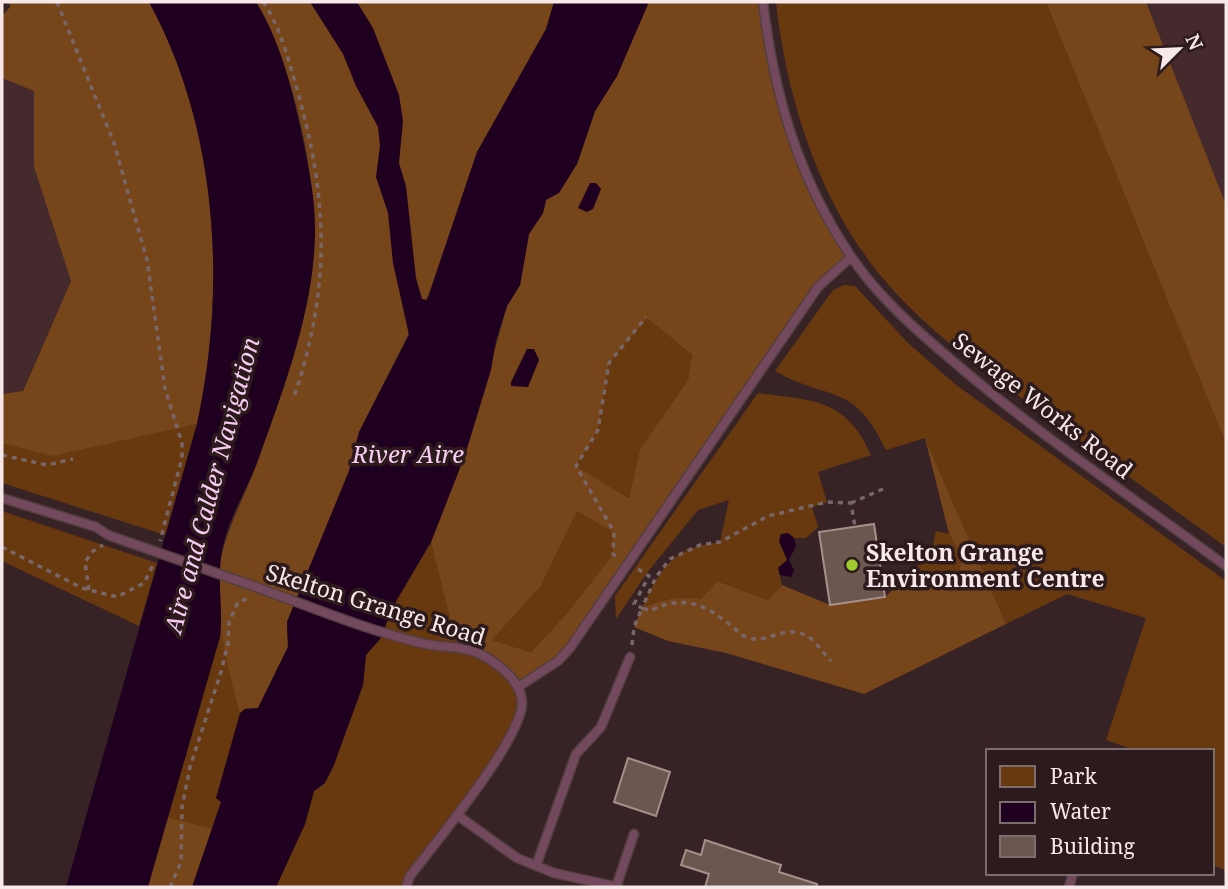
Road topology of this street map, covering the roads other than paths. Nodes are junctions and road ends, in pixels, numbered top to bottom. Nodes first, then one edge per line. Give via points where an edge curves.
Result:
1 (763, 2) edge
2 (851, 257) junction
3 (2, 498) edge
4 (1226, 566) edge
5 (630, 657) road end
6 (518, 687) junction
7 (457, 814) junction
8 (634, 834) dead end
9 (536, 866) junction
10 (406, 887) edge
11 (617, 887) edge

1 - 2 lane, Sewage Works Road via 783,117 813,191
2 - 4 lane, Sewage Works Road via 914,328 1000,402
2 - 6 lane via 818,287 570,648
3 - 6 lane, Skelton Grange Road, bridge via 422,644 457,646 479,654 506,671
5 - 9 lane via 601,727 576,754
6 - 7 lane via 522,701 514,731
7 - 9 lane via 517,858
7 - 10 lane
8 - 11 lane
9 - 11 lane

